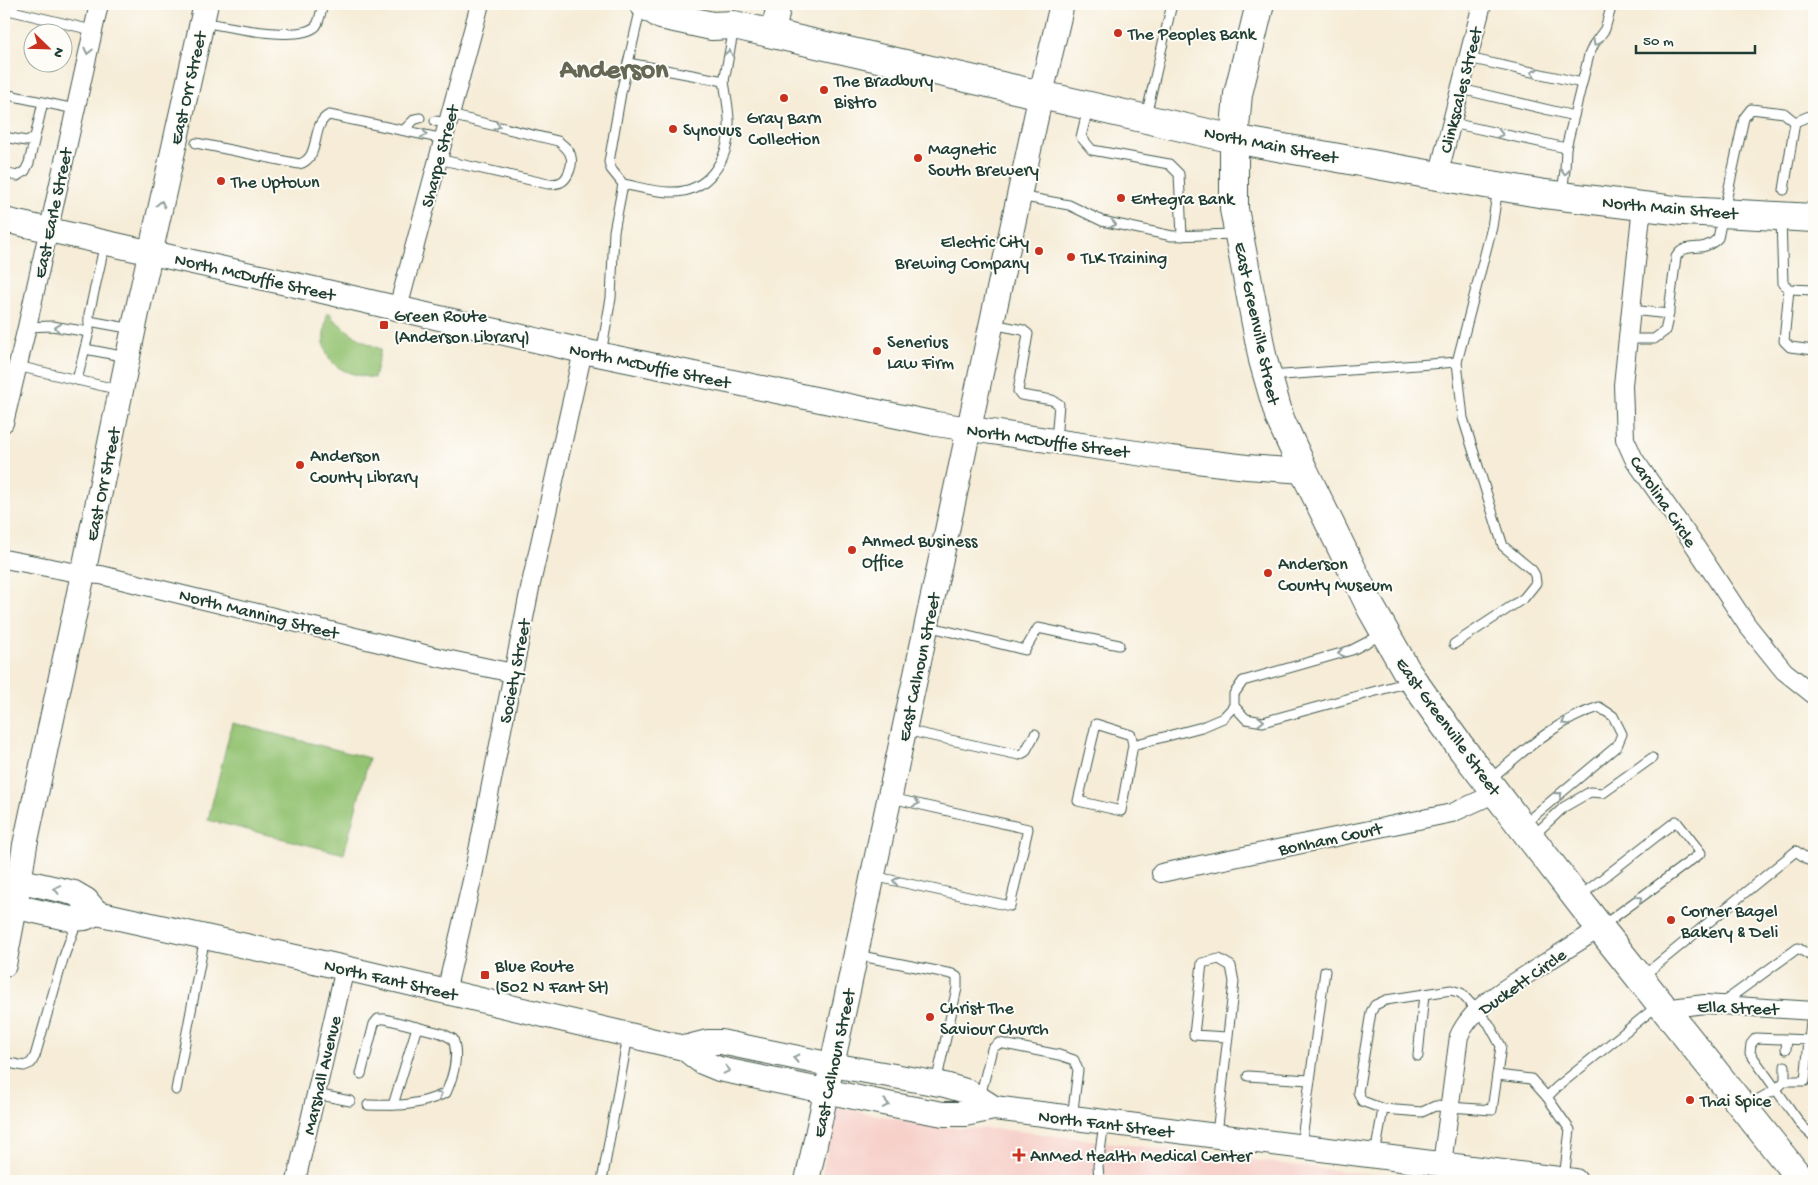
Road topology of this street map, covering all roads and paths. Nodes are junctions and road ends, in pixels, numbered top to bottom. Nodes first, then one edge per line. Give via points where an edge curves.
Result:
1 (98, 4) edge
2 (323, 4) edge
3 (480, 4) edge
4 (643, 4) edge
5 (680, 4) edge
6 (778, 4) edge
7 (1062, 4) edge
8 (1172, 4) edge
9 (1260, 4) edge
10 (1482, 4) edge
11 (1612, 4) edge
12 (4, 9) edge
13 (204, 13) edge
14 (734, 25) junction
15 (92, 30) junction
16 (773, 33) junction
17 (1468, 58) junction
18 (628, 63) junction
19 (724, 82) junction
20 (1582, 83) junction
21 (1461, 89) junction
22 (4, 94) edge
23 (1041, 94) junction
24 (43, 102) junction
25 (1089, 105) junction
26 (75, 109) junction
27 (1814, 114) edge
28 (1574, 116) junction
29 (420, 118) dead end
30 (1146, 118) junction
31 (1795, 122) junction
32 (1452, 123) junction
33 (444, 124) junction
34 (404, 130) junction
35 (4, 137) edge
36 (1234, 139) junction
37 (30, 140) junction
38 (196, 143) dead end
39 (1566, 148) junction
40 (438, 159) junction
41 (4, 173) edge
42 (1438, 176) junction
43 (623, 184) junction
44 (1499, 186) junction
45 (1019, 196) junction
46 (1562, 196) junction
47 (1783, 203) junction
48 (1642, 206) junction
49 (1724, 213) junction
50 (1814, 218) edge
51 (4, 220) edge
52 (48, 230) junction
53 (1239, 234) junction
54 (1182, 236) junction
55 (105, 242) junction
56 (150, 252) junction
57 (1789, 289) junction
58 (1814, 290) edge
59 (398, 308) junction
60 (1631, 310) junction
61 (1669, 314) junction
62 (88, 321) junction
63 (992, 324) junction
64 (27, 327) junction
65 (133, 329) junction
66 (89, 332) junction
67 (1628, 339) junction
68 (85, 349) junction
69 (1814, 350) edge
70 (592, 353) junction
71 (128, 357) junction
72 (1457, 362) junction
73 (17, 366) junction
74 (1267, 376) junction
75 (77, 380) junction
76 (121, 390) junction
77 (4, 423) edge
78 (970, 429) junction
79 (1056, 441) junction
80 (1304, 471) junction
81 (4, 559) edge
82 (83, 574) junction
83 (927, 626) junction
84 (1385, 632) junction
85 (1454, 644) dead end
86 (1119, 646) dead end
87 (513, 673) junction
88 (1413, 681) junction
89 (1814, 695) edge
90 (1234, 706) junction
91 (905, 730) junction
92 (1036, 734) dead end
93 (1134, 745) junction
94 (1652, 758) dead end
95 (1491, 787) junction
96 (890, 798) junction
97 (1526, 832) junction
98 (1814, 864) edge
99 (1161, 873) dead end
100 (873, 876) junction
101 (12, 879) edge
102 (1577, 898) junction
103 (10, 906) edge
104 (87, 916) junction
105 (1600, 928) junction
106 (205, 937) junction
107 (856, 955) junction
108 (1814, 958) edge
109 (4, 965) edge
110 (345, 968) junction
111 (1325, 971) dead end
112 (1640, 979) junction
113 (446, 992) junction
114 (1424, 994) junction
115 (1720, 1005) junction
116 (1661, 1006) junction
117 (1476, 1011) junction
118 (1813, 1011) edge
119 (416, 1027) junction
120 (628, 1034) junction
121 (1227, 1038) junction
122 (1787, 1039) junction
123 (1808, 1040) junction
124 (684, 1048) junction
125 (1786, 1049) dead end
126 (1418, 1056) dead end
127 (4, 1062) edge
128 (832, 1066) junction
129 (1785, 1066) dead end
130 (361, 1074) dead end
131 (1497, 1075) junction
132 (1248, 1076) dead end
133 (1309, 1080) junction
134 (1785, 1081) junction
135 (1810, 1082) edge
136 (936, 1083) junction
137 (176, 1090) dead end
138 (1775, 1090) junction
139 (826, 1092) junction
140 (316, 1094) junction
141 (1546, 1098) junction
142 (350, 1101) dead end
143 (987, 1104) junction
144 (368, 1105) dead end
145 (393, 1106) junction
146 (1449, 1107) junction
147 (1743, 1108) junction
148 (1383, 1109) junction
149 (1072, 1118) junction
150 (1104, 1122) junction
151 (1814, 1136) edge
152 (1216, 1137) junction
153 (1300, 1146) junction
154 (1375, 1156) junction
155 (1442, 1164) junction
156 (1569, 1180) edge
157 (296, 1181) edge
158 (602, 1181) edge
159 (807, 1181) edge
160 (1102, 1181) edge
161 (1802, 1181) edge

1 - 15 street, East Earle Street
2 - 13 lane via 317,24 301,33 268,34
3 - 33 street, Sharpe Street
4 - 14 main road, North Main Street via 661,15 712,26
4 - 18 lane
5 - 14 main road, North Main Street via 715,11
6 - 16 street
7 - 23 street, East Calhoun Street
8 - 30 lane
9 - 36 main road, East Greenville Street via 1238,94
10 - 17 street, Clinkscales Street
11 -> 20 lane via 1605,29 1589,55
12 - 15 lane
56 -> 13 street, East Orr Street
14 - 16 main road, North Main Street
19 -> 14 lane
15 -> 26 street, East Earle Street
16 - 23 main road, North Main Street
20 -> 17 lane
17 - 21 street, Clinkscales Street
18 - 19 lane
18 - 43 lane via 610,162 611,169
19 - 43 lane via 730,126 726,151 715,172 700,185 670,192
20 - 28 lane
21 - 28 lane
21 - 32 street, Clinkscales Street
22 - 24 lane
23 - 25 main road, North Main Street
23 - 45 street, East Calhoun Street
24 - 26 lane
24 - 37 lane
25 - 30 main road, North Main Street
25 - 54 lane via 1081,137 1092,150 1169,164 1179,174
26 - 52 street, East Earle Street
27 - 31 lane
28 - 39 lane
29 - 34 lane via 414,118
30 - 36 main road, North Main Street
31 - 47 lane
31 - 49 lane via 1784,113 1751,108 1744,118
32 -> 39 lane
32 - 42 street, Clinkscales Street
34 -> 33 lane
33 - 40 street, Sharpe Street
33 -> 40 lane via 558,142 571,156 570,169 560,183 548,184
34 - 38 lane via 329,115 319,123 309,158 300,164
35 - 37 lane
36 - 42 main road, North Main Street
36 - 53 main road, East Greenville Street via 1234,209
37 - 41 lane via 29,163 22,174
39 -> 46 lane
40 - 59 street, Sharpe Street
42 - 44 main road, North Main Street
43 - 70 lane via 614,231 611,298
44 - 46 main road, North Main Street
44 - 72 lane via 1492,227
45 -> 54 lane via 1069,205 1102,221
45 - 63 street, East Calhoun Street
46 - 48 main road, North Main Street
47 - 49 main road, North Main Street
47 - 50 main road, North Main Street
47 - 57 lane via 1783,283
48 - 49 main road, North Main Street
48 - 60 street, Carolina Circle
49 - 61 lane via 1718,238 1713,243 1705,247 1685,248 1676,257
51 - 52 street, North McDuffie Street
52 - 55 street, North McDuffie Street
52 - 64 street, East Earle Street
53 - 54 lane
53 - 74 main road, East Greenville Street
55 - 56 street, North McDuffie Street
55 - 62 lane
56 - 59 street, North McDuffie Street
56 - 65 street, East Orr Street
57 - 58 lane
57 - 69 lane via 1784,341 1790,347
59 - 70 street, North McDuffie Street
60 - 61 lane
60 - 67 street, Carolina Circle
61 - 67 lane via 1665,331 1654,339
62 - 65 lane
62 - 66 lane
63 - 78 street, East Calhoun Street
63 - 79 lane via 1023,330 1028,334 1018,391 1021,395 1059,404
66 -> 64 lane via 52,326
64 - 73 street, East Earle Street
65 - 71 street, East Orr Street
66 - 68 lane
67 - 89 street, Carolina Circle via 1623,385 1625,438 1634,459 1747,625 1784,671
68 - 71 lane
68 - 75 lane
70 - 78 street, North McDuffie Street via 840,406
70 - 87 street, Society Street via 530,588
71 - 76 street, East Orr Street
72 - 74 lane
72 - 85 lane via 1463,418 1502,546 1532,570 1536,583 1524,598
73 - 75 lane
73 - 77 street, East Earle Street
74 - 80 main road, East Greenville Street via 1280,418
75 - 76 lane
76 - 82 street, East Orr Street
78 - 79 street, North McDuffie Street
78 - 83 street, East Calhoun Street
79 - 80 street, North McDuffie Street via 1228,465
80 - 84 main road, East Greenville Street
81 - 82 street, North Manning Street
82 - 87 street, North Manning Street via 101,575
82 - 101 street, East Orr Street via 25,845
83 - 86 lane via 1025,650 1038,628
83 - 91 street, East Calhoun Street
84 - 88 main road, East Greenville Street
84 -> 90 lane via 1352,650 1243,681 1234,694
87 - 113 street, Society Street via 473,876
90 -> 88 lane via 1246,719 1263,722
88 - 95 main road, East Greenville Street
90 - 93 lane via 1223,718 1202,727
91 - 92 lane via 1018,755 1025,752
91 - 96 street, East Calhoun Street
93 - 93 lane via 1121,811 1078,802 1096,724 1131,735
94 - 97 lane via 1603,793 1590,792
95 - 97 main road, East Greenville Street
97 -> 95 lane via 1617,746 1622,734 1613,716 1600,707 1553,728
95 - 99 street, Bonham Court via 1452,813
96 - 100 street, East Calhoun Street
96 -> 100 lane via 1028,829 1010,906
97 - 102 main road, East Greenville Street
98 - 112 lane via 1796,852
100 - 107 street, East Calhoun Street
101 - 103 street, East Orr Street
104 -> 101 street via 86,900 74,893
102 - 105 main road, East Greenville Street
105 -> 102 lane via 1701,853 1676,821
103 - 104 street, North Fant Street via 71,919
103 - 109 street, East Orr Street
104 - 106 street, North Fant Street
104 - 127 lane via 64,959 31,1064 24,1066
105 - 112 main road, East Greenville Street
105 - 117 street, Duckett Circle
106 - 110 street, North Fant Street
106 - 137 lane
107 - 128 street, East Calhoun Street
107 - 136 lane via 957,977
108 - 115 lane via 1798,948
110 - 113 street, North Fant Street
110 - 140 street, Marshall Avenue
111 - 133 lane
112 - 116 main road, East Greenville Street
113 - 120 street, North Fant Street
114 - 117 lane via 1451,990 1461,993
114 - 126 lane
114 - 148 lane via 1386,1000 1375,1005 1371,1012 1358,1092 1362,1101
115 - 116 street, Ella Street
115 - 118 street, Ella Street
116 - 141 lane
116 - 147 main road, East Greenville Street
117 - 131 lane via 1489,1024 1501,1046
117 - 146 street, Duckett Circle via 1459,1036
118 - 123 lane
119 - 130 lane via 378,1019
119 - 145 lane
145 -> 119 lane via 429,1101 446,1093 451,1083 456,1048 453,1039
120 - 124 street, North Fant Street
120 - 158 lane
121 - 121 lane via 1234,982 1231,966 1219,958 1202,963 1194,1035
121 - 152 lane
122 - 123 lane
122 - 125 lane
122 - 138 lane via 1756,1038 1751,1044 1750,1053
123 - 135 lane
128 -> 124 street, North Fant Street via 721,1042
124 -> 139 street, North Fant Street via 702,1062 719,1069
128 - 136 street, North Fant Street
128 - 139 street, East Calhoun Street
129 - 134 lane
131 - 141 lane via 1531,1080
131 - 146 lane via 1492,1110
132 - 133 lane
133 - 153 lane
134 - 135 lane
134 - 138 lane
136 - 143 street, North Fant Street via 968,1092
138 - 147 lane
138 - 151 lane via 1802,1126
139 -> 143 street, North Fant Street via 943,1114 965,1114
139 - 159 street, East Calhoun Street
140 - 142 lane
140 - 157 street, Marshall Avenue
141 - 156 lane via 1570,1130
143 - 149 street, North Fant Street
143 - 149 lane via 992,1049 998,1043 1074,1060 1078,1070
144 - 145 lane
146 - 148 lane via 1435,1106 1422,1112
146 - 155 street, Duckett Circle
147 - 161 main road, East Greenville Street
148 - 154 lane
149 - 150 street, North Fant Street
150 - 152 street, North Fant Street
150 - 160 lane via 1098,1166
152 - 153 street, North Fant Street
153 - 154 street, North Fant Street
154 - 155 street, North Fant Street
155 - 156 street, North Fant Street

